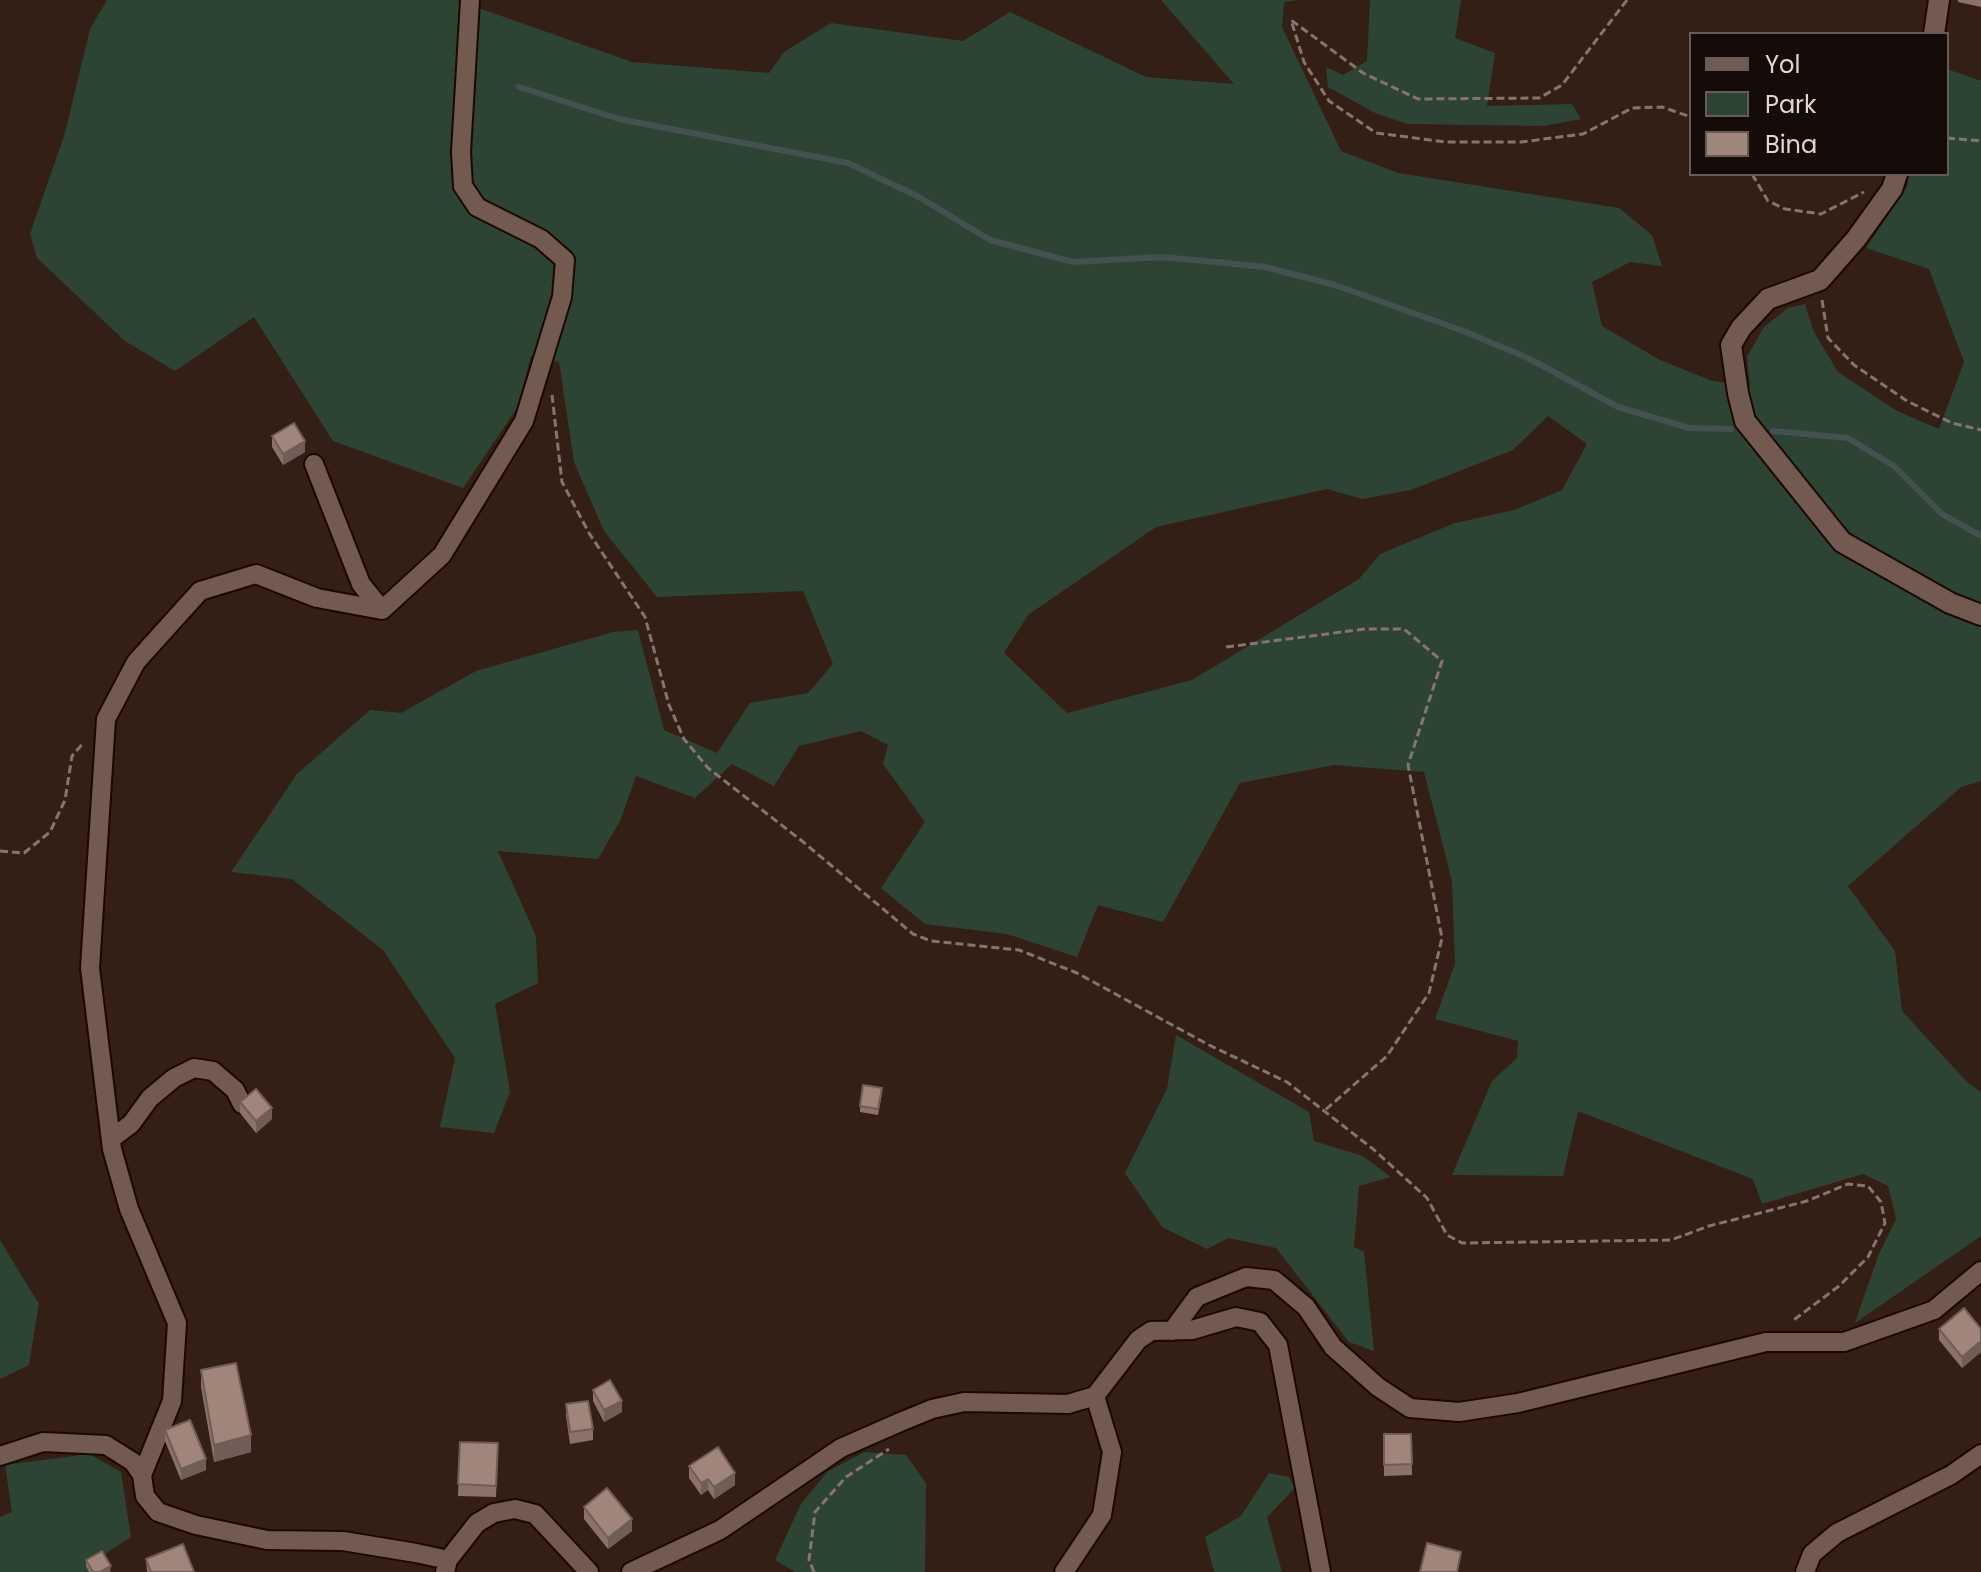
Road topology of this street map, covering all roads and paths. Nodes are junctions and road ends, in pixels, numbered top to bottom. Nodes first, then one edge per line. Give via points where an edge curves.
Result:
1 (470, 0) edge
2 (1627, 0) edge
3 (1939, 0) edge
4 (1934, 32) edge
5 (1689, 116) edge
6 (1949, 138) edge
7 (1981, 141) edge
8 (1753, 176) edge
9 (1896, 176) edge
10 (1871, 184) dead end
11 (1820, 280) junction
12 (551, 389) dead end
13 (1981, 430) edge
14 (314, 464) dead end
15 (382, 610) junction
16 (1981, 615) edge
17 (1226, 647) dead end
18 (106, 719) junction
19 (0, 851) edge
20 (242, 1104) edge
21 (1324, 1111) junction
22 (111, 1139) junction
23 (1981, 1271) edge
24 (1172, 1331) junction
25 (1766, 1342) junction
26 (1095, 1396) junction
27 (892, 1447) dead end
28 (1981, 1454) edge
29 (0, 1456) edge
30 (142, 1475) junction
31 (446, 1566) edge
32 (589, 1572) edge
33 (631, 1572) edge
34 (814, 1572) edge
35 (1064, 1572) edge
36 (1321, 1572) edge
37 (1805, 1572) edge

1 - 15 street via 463,186 477,207 541,239 565,260 562,297 524,421 442,555
2 - 5 path via 1562,85 1539,98 1418,99 1363,73 1291,20 1304,62 1329,101 1376,133 1446,142 1521,142 1583,134 1632,108 1662,107
3 - 4 street
6 - 7 path
8 - 10 path via 1768,201 1821,214 1863,194
9 - 11 street via 1856,239
11 - 13 path via 1828,338 1854,365 1918,406
11 - 16 street via 1768,299 1731,345 1745,421 1842,542
12 - 21 path via 562,482 645,617 669,705 684,739 708,768 913,934 931,941 1019,950 1077,973 1287,1082
14 - 15 street via 361,584
15 - 18 street via 317,598 256,574 200,591 136,662
17 - 21 path via 1404,629 1442,661 1408,765 1442,938 1429,993 1387,1056
18 - 19 path via 72,756 65,800 50,832 24,853
18 - 22 street via 90,968
20 - 22 street via 213,1071 194,1068 150,1098 131,1124
21 - 25 path via 1427,1198 1447,1235 1462,1243 1671,1240 1848,1184 1868,1186 1881,1202 1885,1223 1868,1257
22 - 30 street via 129,1209 177,1323 172,1401
23 - 25 street via 1934,1310 1844,1342
24 - 25 street via 1197,1297 1246,1277 1274,1280 1306,1307 1333,1347 1378,1387 1410,1408 1459,1412 1518,1403
24 - 26 street via 1151,1331 1138,1340
24 - 36 street via 1236,1317 1260,1322 1278,1345
26 - 33 street via 1068,1404 964,1402 932,1409 841,1448 720,1530
26 - 35 street via 1112,1452 1102,1515
27 - 34 path via 846,1477 815,1512 809,1560
28 - 37 street via 1837,1533 1812,1554
29 - 30 street via 43,1442 106,1445 133,1462
30 - 31 street via 145,1496 158,1512 196,1525 267,1540 343,1541
31 - 32 street via 477,1523 515,1509 535,1514

